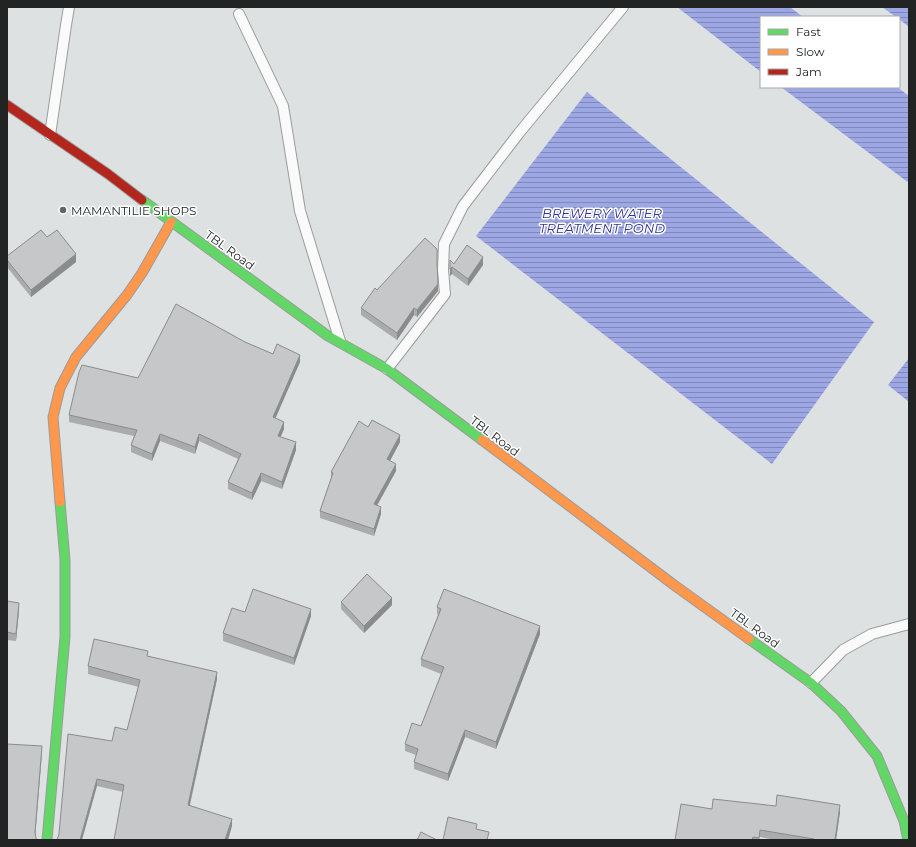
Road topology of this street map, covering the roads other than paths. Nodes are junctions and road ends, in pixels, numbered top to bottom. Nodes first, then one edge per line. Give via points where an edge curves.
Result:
1 (69, 7) edge
2 (623, 7) edge
3 (239, 14) dead end
4 (7, 105) edge
5 (50, 135) junction
6 (171, 222) junction
7 (341, 343) junction
8 (387, 369) junction
9 (909, 624) edge
10 (811, 683) junction
11 (47, 840) edge
12 (908, 840) edge

1 - 5 lane
2 - 8 lane via 519,133 463,206 444,244 445,294
3 - 7 lane via 283,106 300,211
4 - 5 street, TBL Road
5 - 6 street, TBL Road via 108,174
6 - 7 street, TBL Road
6 - 11 street via 127,295 76,357 60,388 53,417 65,560 65,637
7 - 8 street, TBL Road
8 - 10 street, TBL Road via 668,581
9 - 10 lane via 872,634 843,650
10 - 12 street, TBL Road via 841,711 877,756 904,821

